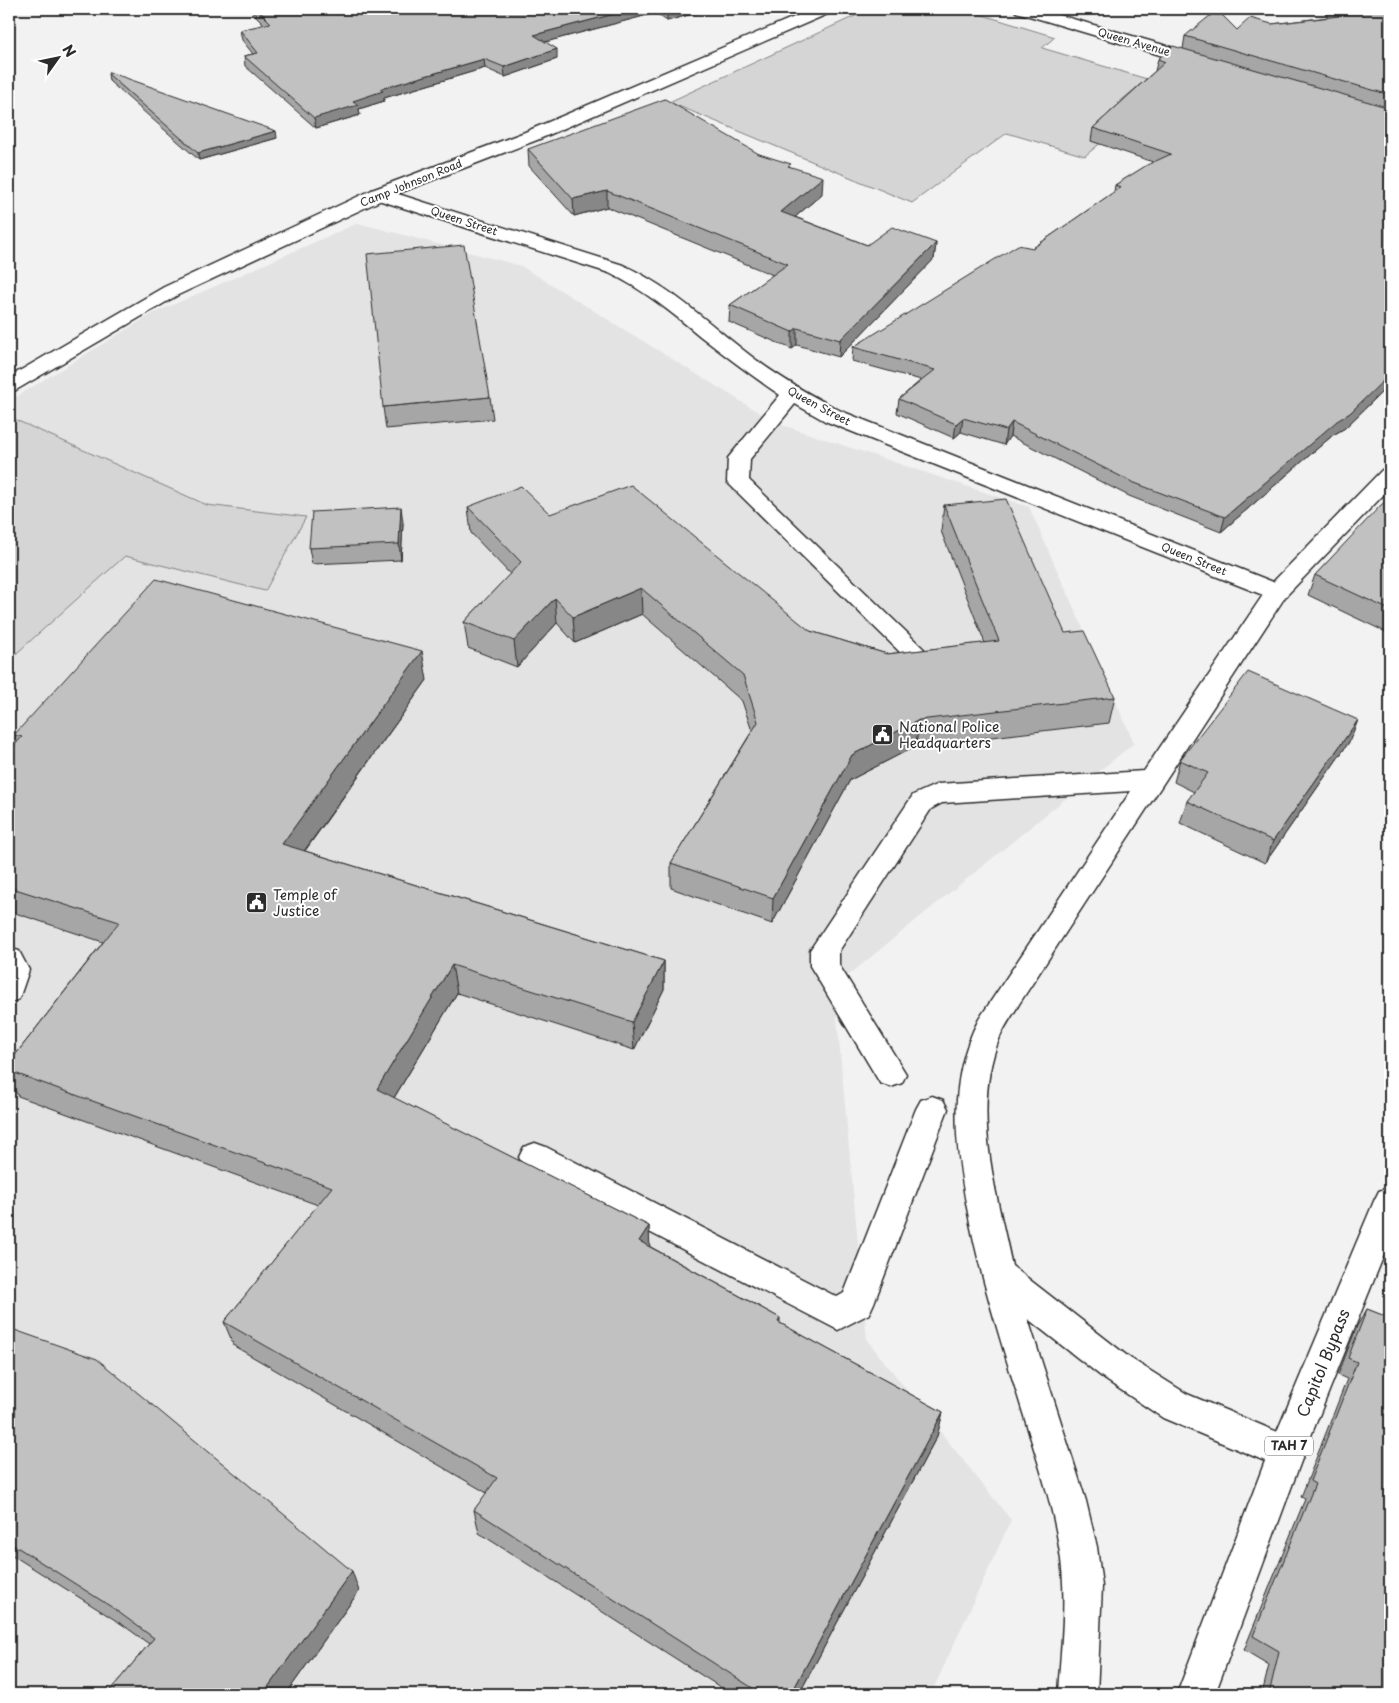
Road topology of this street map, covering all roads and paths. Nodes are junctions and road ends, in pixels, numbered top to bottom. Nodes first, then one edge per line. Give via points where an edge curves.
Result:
1 (826, 9) edge
2 (1022, 9) edge
3 (1219, 66) edge
4 (379, 194) junction
5 (9, 386) edge
6 (792, 394) junction
7 (1390, 475) edge
8 (1277, 592) junction
9 (918, 655) edge
10 (1152, 780) junction
11 (9, 959) edge
12 (9, 992) edge
13 (891, 1074) dead end
14 (932, 1110) dead end
15 (535, 1157) dead end
16 (1390, 1200) edge
17 (997, 1274) junction
18 (1286, 1453) junction
19 (1078, 1694) edge
20 (1196, 1694) edge

1 - 4 main road, Camp Johnson Road via 531,136
2 - 3 main road, Queen Avenue
4 - 5 main road, Camp Johnson Road via 171,291
4 - 6 main road, Queen Street via 636,278
6 - 8 main road, Queen Street via 870,432
6 - 9 main road via 739,458 738,482
7 - 8 main road
8 - 10 main road
10 - 13 main road via 938,794 922,802 824,950 824,966
10 - 17 main road via 1008,996 984,1040 971,1093 974,1154
11 - 12 main road via 14,970
14 - 15 main road via 857,1303 838,1314
16 - 18 main road, Capitol Bypass / TAH 7
17 - 18 main road via 1118,1369 1175,1406
17 - 19 main road via 1068,1501 1078,1547 1083,1586
18 - 20 main road, Capitol Bypass / TAH 7

